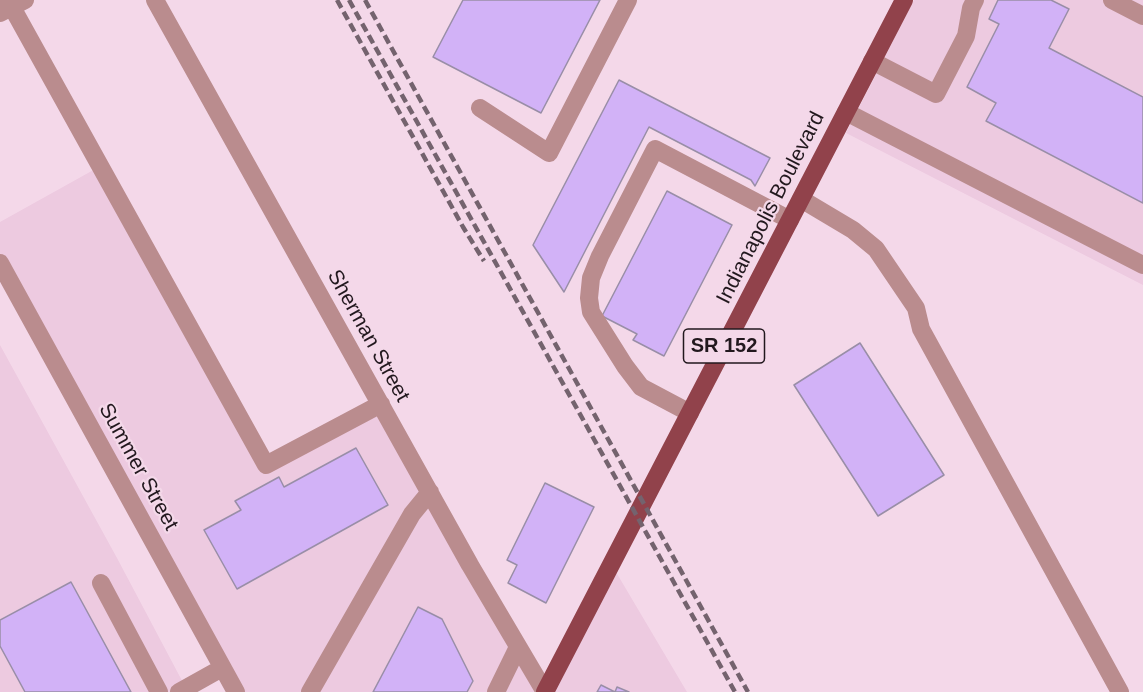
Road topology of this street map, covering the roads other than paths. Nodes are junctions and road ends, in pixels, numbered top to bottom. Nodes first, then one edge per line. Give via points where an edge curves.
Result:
1 (155, 0) edge
2 (628, 0) edge
3 (975, 0) edge
4 (1112, 0) edge
5 (898, 2) edge
6 (11, 5) edge
7 (1143, 16) edge
8 (872, 61) junction
9 (480, 108) dead end
10 (846, 112) junction
11 (801, 199) junction
12 (790, 220) junction
13 (0, 263) edge
14 (1143, 265) edge
15 (381, 404) junction
16 (690, 413) junction
17 (429, 492) junction
18 (101, 583) dead end
19 (518, 647) junction
20 (222, 668) junction
21 (159, 692) edge
22 (178, 692) edge
23 (236, 692) edge
24 (310, 692) edge
25 (496, 692) edge
26 (545, 692) edge
27 (1120, 692) edge

1 - 15 street, Sherman Street
2 - 9 street via 549,153
3 - 8 street via 966,36 936,94
4 - 7 street
5 - 8 main road, Indianapolis Boulevard / SR 152
6 - 15 street via 266,465
8 - 10 main road, Indianapolis Boulevard / SR 152
10 - 11 main road, Indianapolis Boulevard / SR 152
10 - 14 street
11 - 12 main road, Indianapolis Boulevard / SR 152
11 - 27 street via 865,239 893,272 916,308 921,329
12 - 16 main road, Indianapolis Boulevard / SR 152
12 - 16 street via 655,149 600,256 591,278 590,305 641,387
13 - 20 street, Summer Street
15 - 17 street, Sherman Street
16 - 26 main road, Indianapolis Boulevard / SR 152
17 - 19 street, Sherman Street
17 - 24 street via 412,514
18 - 21 street
19 - 25 street
19 - 26 street, Sherman Street
20 - 22 street
20 - 23 street, Summer Street

